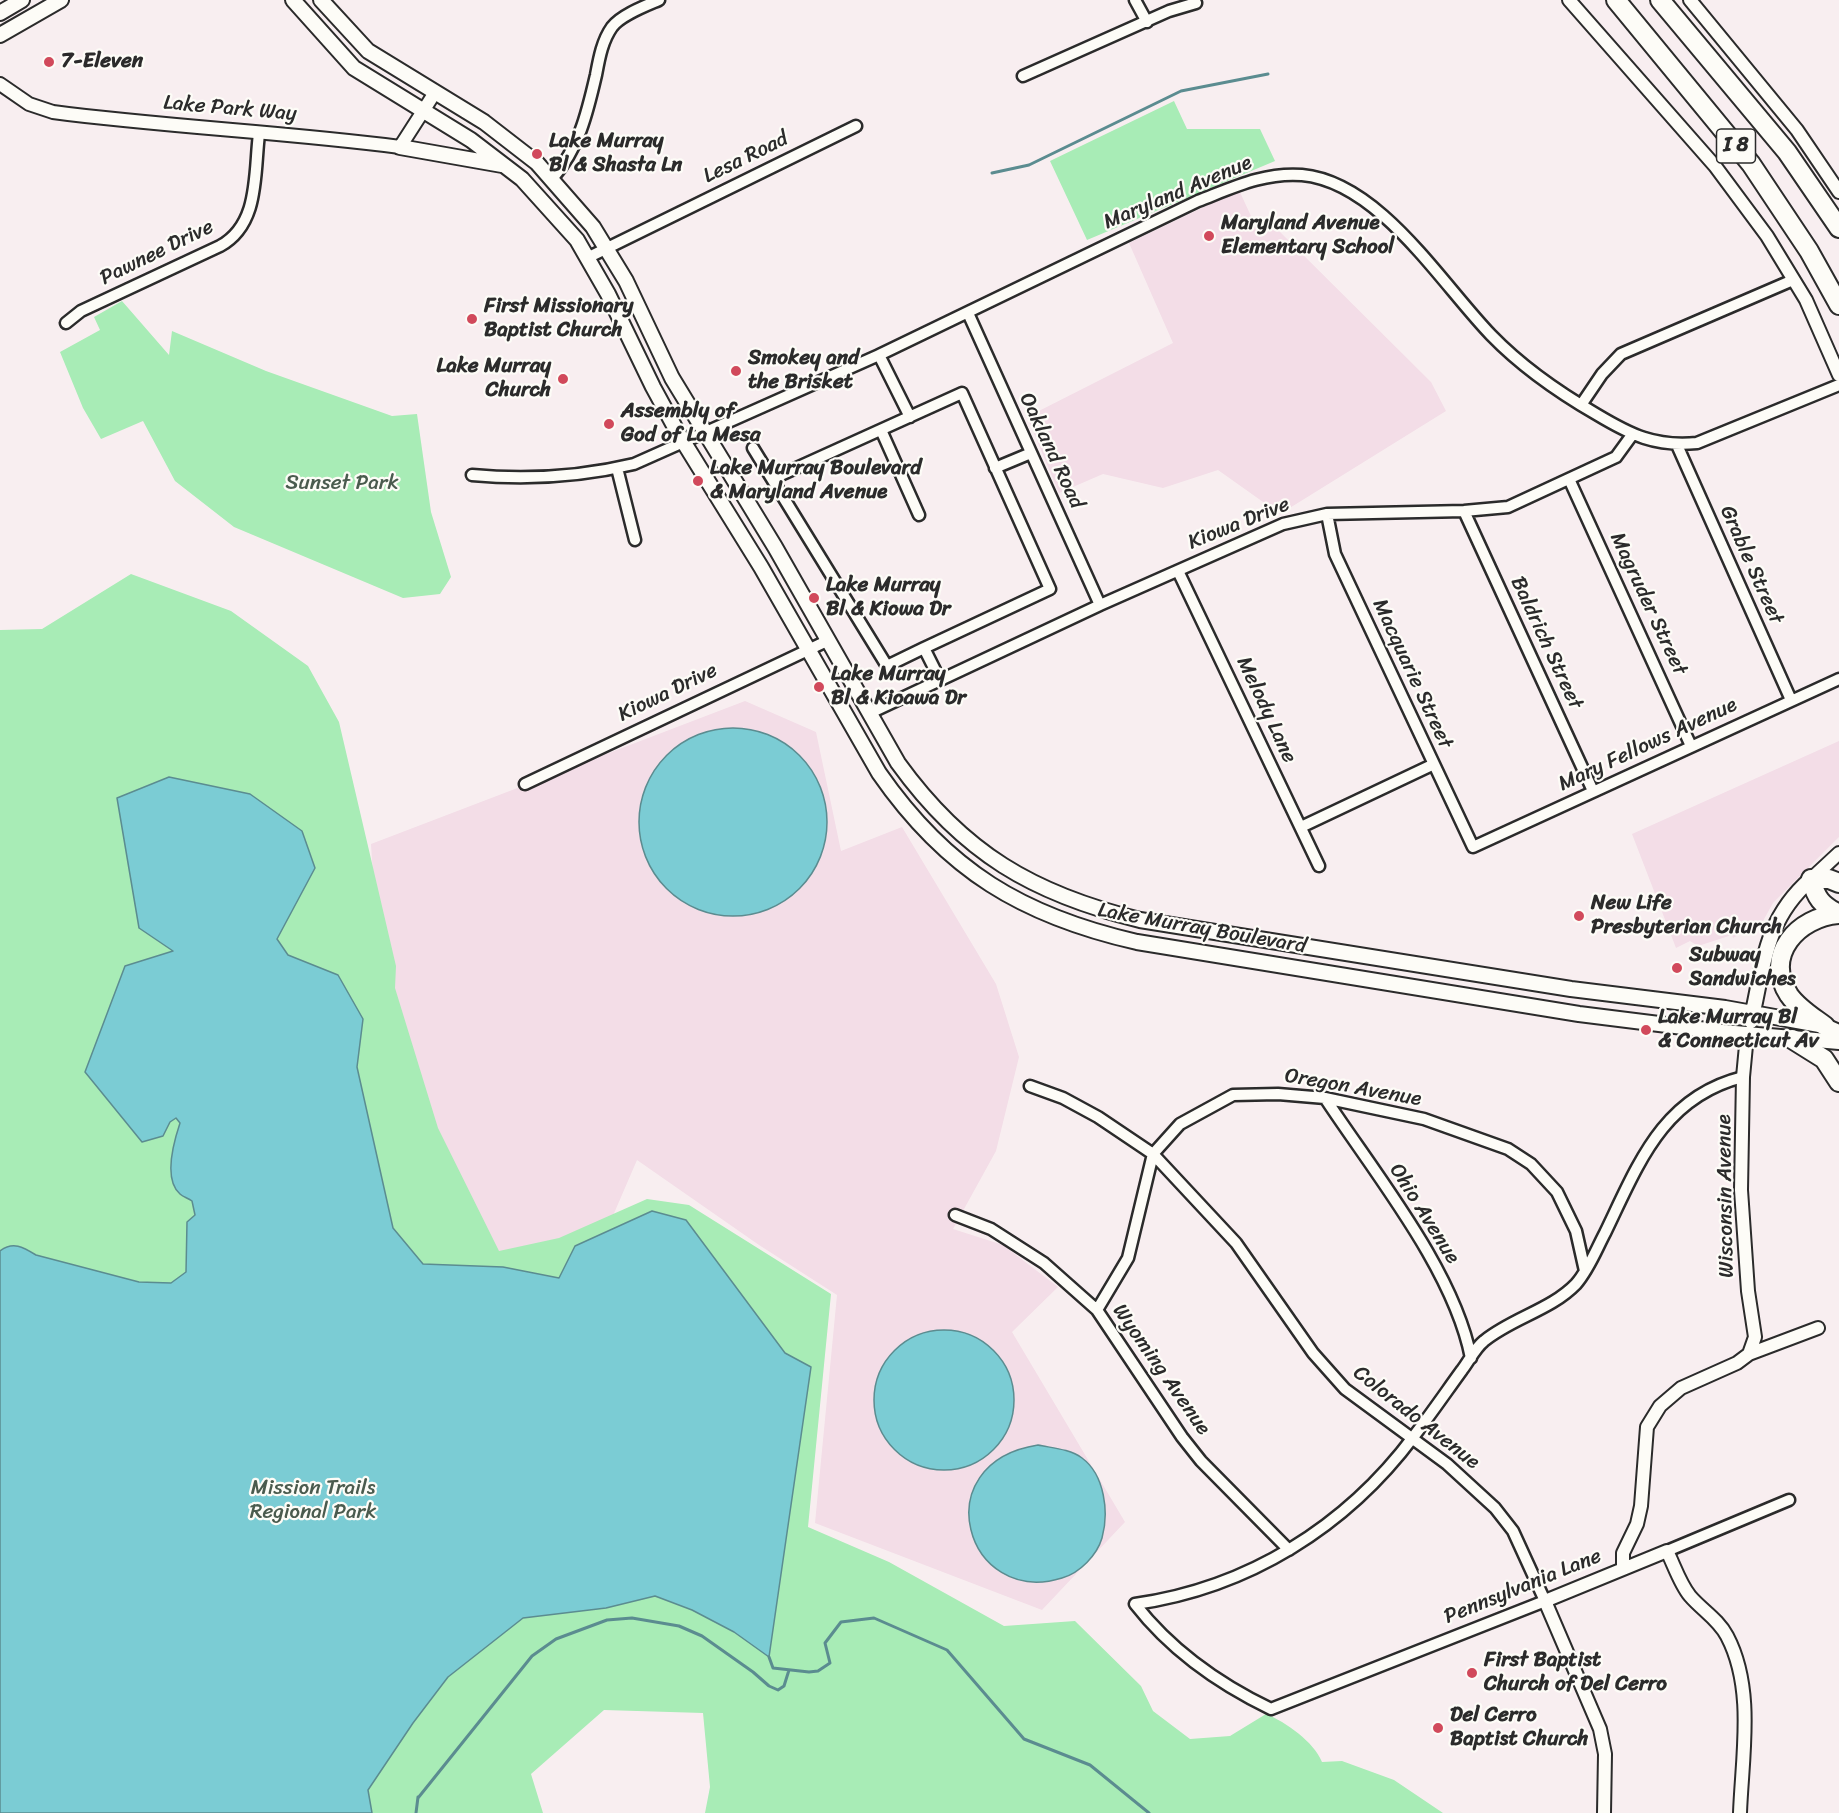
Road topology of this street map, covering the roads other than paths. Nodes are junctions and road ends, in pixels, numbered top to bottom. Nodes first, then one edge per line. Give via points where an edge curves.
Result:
1 (22, 0) edge
2 (61, 0) edge
3 (293, 0) edge
4 (321, 0) edge
5 (659, 0) edge
6 (1135, 0) edge
7 (1569, 0) edge
8 (1616, 0) edge
9 (1660, 0) edge
10 (1690, 0) edge
11 (1196, 3) dead end
12 (0, 14) edge
13 (1147, 21) junction
14 (0, 35) edge
15 (1023, 76) dead end
16 (0, 84) edge
17 (434, 94) junction
18 (423, 112) junction
19 (856, 126) dead end
20 (259, 134) junction
21 (400, 147) junction
22 (504, 165) junction
23 (552, 179) junction
24 (1839, 192) edge
25 (1839, 228) edge
26 (606, 248) junction
27 (587, 258) junction
28 (1793, 280) junction
29 (1839, 305) edge
30 (968, 313) junction
31 (66, 323) dead end
32 (879, 355) junction
33 (1839, 375) edge
34 (1839, 385) edge
35 (1581, 405) junction
36 (910, 417) junction
37 (881, 430) junction
38 (704, 434) junction
39 (1632, 435) junction
40 (684, 442) junction
41 (1677, 445) junction
42 (753, 448) dead end
43 (1031, 453) junction
44 (617, 468) junction
45 (995, 468) junction
46 (472, 475) dead end
47 (772, 479) junction
48 (1569, 479) junction
49 (1464, 511) junction
50 (1327, 514) junction
51 (919, 515) dead end
52 (635, 540) dead end
53 (1179, 570) junction
54 (1100, 605) junction
55 (829, 640) junction
56 (924, 648) junction
57 (810, 650) junction
58 (1839, 678) edge
59 (940, 680) junction
60 (1791, 700) junction
61 (870, 713) junction
62 (1691, 746) junction
63 (1432, 765) junction
64 (525, 784) dead end
65 (1593, 791) junction
66 (1301, 827) junction
67 (1473, 847) joint
68 (1839, 853) edge
69 (1318, 866) dead end
70 (1811, 879) junction
71 (1839, 883) edge
72 (1839, 914) edge
73 (1417, 965) junction
74 (1414, 988) junction
75 (1571, 989) junction
76 (1572, 1012) junction
77 (1752, 1014) junction
78 (1832, 1029) edge
79 (1748, 1035) junction
80 (1792, 1039) junction
81 (1839, 1042) edge
82 (1743, 1077) junction
83 (1839, 1082) edge
84 (1030, 1086) dead end
85 (1325, 1098) junction
86 (1153, 1154) junction
87 (954, 1215) dead end
88 (1584, 1271) junction
89 (1097, 1310) junction
90 (1818, 1328) dead end
91 (1749, 1354) junction
92 (1471, 1358) junction
93 (1413, 1438) junction
94 (1789, 1500) dead end
95 (1289, 1550) junction
96 (1667, 1551) junction
97 (1623, 1568) junction
98 (1545, 1601) junction
99 (1604, 1813) edge
100 (1740, 1813) edge

1 - 12 main road
2 - 14 main road
3 - 18 main road, Lake Murray Boulevard via 354,68
4 - 17 main road, Lake Murray Boulevard via 368,51
5 - 23 street via 612,28 603,45 585,124
6 - 13 street
7 - 28 street via 1715,166 1767,236
8 - 29 highway, I 8 via 1751,164 1809,251
9 - 25 highway, I 8 via 1787,152
10 - 24 street via 1797,130
11 - 13 street
13 - 15 street
16 - 20 street, Lake Park Way via 29,104 53,112
17 - 18 street
17 - 23 main road, Lake Murray Boulevard via 484,122
18 - 21 street
18 - 22 main road, Lake Murray Boulevard
19 - 26 street, Lesa Road
20 - 21 street, Lake Park Way via 310,135
20 - 31 street, Pawnee Drive via 251,206 237,233 220,246 81,310
21 - 22 main road
22 - 27 main road, Lake Murray Boulevard via 551,209
23 - 26 main road, Lake Murray Boulevard via 581,211
26 - 27 street, Lesa Road
26 - 38 main road, Lake Murray Boulevard
27 - 40 main road, Lake Murray Boulevard
28 - 33 street
28 - 35 street via 1621,354
30 - 32 street, Maryland Avenue
30 - 35 street, Maryland Avenue via 1198,201 1276,175 1304,175 1338,184 1368,201 1492,335 1527,368
30 - 43 street, Oakland Road
32 - 36 street
32 - 38 street, Maryland Avenue
34 - 41 street, Maryland Avenue via 1697,443
35 - 39 street, Maryland Avenue
36 - 37 street
36 - 45 street via 962,393
37 - 47 street
37 - 51 street
38 - 40 street, Maryland Avenue
38 - 55 main road, Lake Murray Boulevard
39 - 41 street, Maryland Avenue
39 - 48 street, Kiowa Drive via 1616,458
40 - 44 street, Maryland Avenue
40 - 57 main road, Lake Murray Boulevard
41 - 60 street, Grable Street
42 - 47 street
43 - 45 street
43 - 54 street, Oakland Road
44 - 46 street, Maryland Avenue via 545,477
44 - 52 street
45 - 56 street via 1050,589
47 - 56 street via 887,666
48 - 49 street, Kiowa Drive via 1508,507
48 - 62 street, Magruder Street
49 - 50 street, Kiowa Drive
49 - 65 street, Baldrich Street
50 - 53 street, Kiowa Drive via 1254,535
50 - 63 street, Macquarie Street via 1335,554
53 - 54 street, Kiowa Drive
53 - 66 street, Melody Lane
54 - 59 street, Kiowa Drive
55 - 57 street, Kiowa Drive
55 - 61 main road, Lake Murray Boulevard
56 - 59 street
57 - 64 street, Kiowa Drive
57 - 74 main road, Lake Murray Boulevard via 879,773 899,801 940,847 1011,898 1089,931 1137,942
58 - 60 street, Mary Fellows Avenue
59 - 61 street, Kiowa Drive
60 - 62 street, Mary Fellows Avenue
61 - 73 main road, Lake Murray Boulevard via 898,763 933,807 980,851 1021,878 1098,910 1140,920
62 - 65 street, Mary Fellows Avenue
63 - 66 street
63 - 67 street, Macquarie Street
65 - 67 street, Mary Fellows Avenue
66 - 69 street, Melody Lane
68 - 70 street
70 - 71 highway
70 - 72 highway via 1816,899
70 - 77 main road via 1787,904 1772,928
72 - 78 highway via 1814,918 1797,929 1781,957 1781,976 1789,995
73 - 74 main road
73 - 75 main road, Lake Murray Boulevard
74 - 76 main road, Lake Murray Boulevard
75 - 76 main road
75 - 77 main road, Lake Murray Boulevard
76 - 79 main road, Lake Murray Boulevard
77 - 78 main road, Lake Murray Boulevard
77 - 79 main road
79 - 80 main road, Lake Murray Boulevard
79 - 82 street, Wisconsin Avenue
80 - 81 main road, Lake Murray Boulevard
80 - 83 highway via 1824,1059
82 - 88 street via 1716,1085 1658,1131
82 - 91 street, Wisconsin Avenue via 1741,1190 1755,1337
84 - 86 street, Colorado Avenue via 1064,1098
85 - 86 street, Oregon Avenue via 1233,1095 1180,1124
85 - 88 street, Oregon Avenue via 1424,1119 1496,1143 1520,1156 1545,1177 1563,1203 1575,1231
85 - 92 street, Ohio Avenue via 1432,1260 1460,1320
86 - 89 street, Oregon Avenue via 1128,1258
86 - 93 street, Colorado Avenue via 1236,1243 1313,1353 1345,1389
87 - 89 street, Wyoming Avenue via 991,1229 1044,1263
88 - 92 street via 1576,1284 1548,1305 1483,1342
89 - 95 street, Wyoming Avenue via 1201,1461
90 - 91 street
91 - 97 street via 1673,1394 1650,1420 1641,1506 1623,1552
92 - 93 street
93 - 95 street via 1364,1495
93 - 98 street, Colorado Avenue via 1495,1508 1513,1531
94 - 96 street, Pennsylvania Lane
95 - 98 street, Pennsylvania Lane via 1235,1580 1173,1599 1135,1604 1156,1631 1195,1662 1249,1699 1271,1709
96 - 97 street, Pennsylvania Lane
96 - 100 street via 1689,1595 1727,1635 1737,1659 1744,1687
97 - 98 street, Pennsylvania Lane
98 - 99 street, Colorado Avenue via 1600,1729 1605,1754

